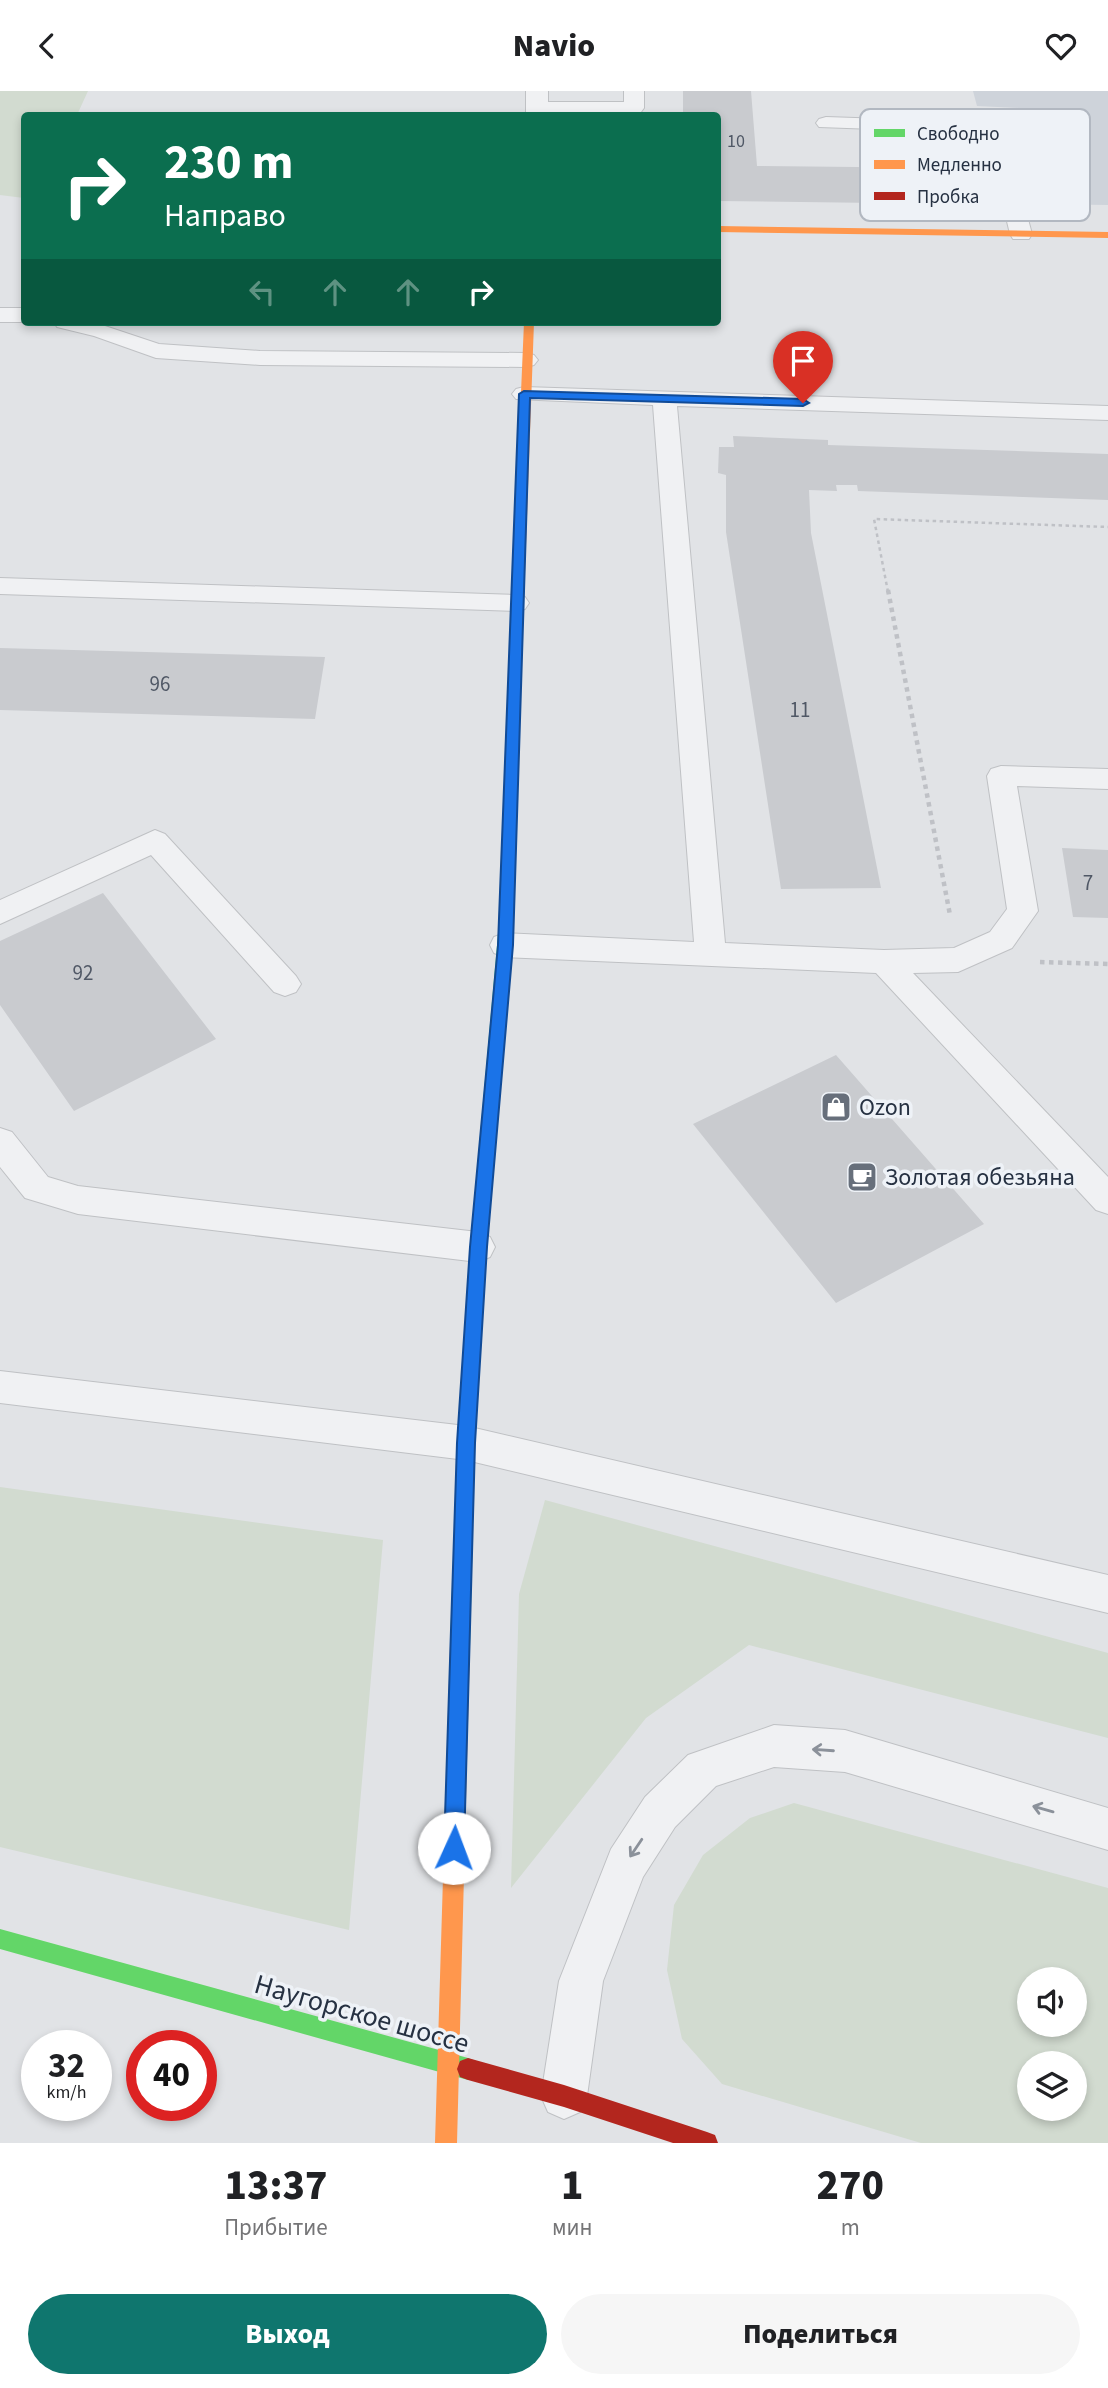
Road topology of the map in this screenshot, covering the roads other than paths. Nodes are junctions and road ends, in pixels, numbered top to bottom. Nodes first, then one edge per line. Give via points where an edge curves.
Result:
1 (537, 105) edge
2 (634, 105) edge
3 (826, 123) dead end
4 (860, 124) edge
5 (1018, 221) edge
6 (721, 229) edge
7 (1021, 234) junction
8 (1108, 235) edge
9 (21, 314) edge
10 (0, 315) edge
11 (81, 326) edge
12 (529, 326) edge
13 (527, 360) junction
14 (524, 394) junction
15 (664, 398) junction
16 (1108, 413) edge
17 (0, 586) edge
18 (516, 603) junction
19 (1108, 779) edge
20 (0, 912) edge
21 (505, 945) junction
22 (710, 953) junction
23 (884, 963) junction
24 (285, 984) dead end
25 (0, 1142) edge
26 (1108, 1200) edge
27 (478, 1247) junction
28 (0, 1387) edge
29 (466, 1443) junction
30 (1108, 1594) edge
31 (1108, 1829) edge
32 (0, 1939) edge
33 (447, 2064) junction
34 (564, 2096) junction
35 (446, 2143) edge
36 (707, 2143) edge

1 - 2 lane
3 - 4 lane
5 - 7 lane
6 - 7 street
7 - 8 street
9 - 10 lane
11 - 13 lane via 156,351 260,358
12 - 13 street
13 - 14 street
14 - 15 lane
14 - 18 street
15 - 16 lane
15 - 22 lane
17 - 18 lane
18 - 21 street
19 - 23 lane via 1001,776 1023,911 1001,940 958,960
20 - 24 lane via 155,841
21 - 22 lane
21 - 27 street
22 - 23 lane
23 - 26 lane
25 - 27 lane via 37,1188 78,1200
27 - 29 street
28 - 29 lane
29 - 30 lane
29 - 33 street
31 -> 34 lane via 845,1751 774,1746 703,1770 660,1812 626,1864 581,1981
32 - 33 street, Наугорское шоссе
33 - 34 street, Наугорское шоссе
33 - 35 street
34 - 36 street, Наугорское шоссе

